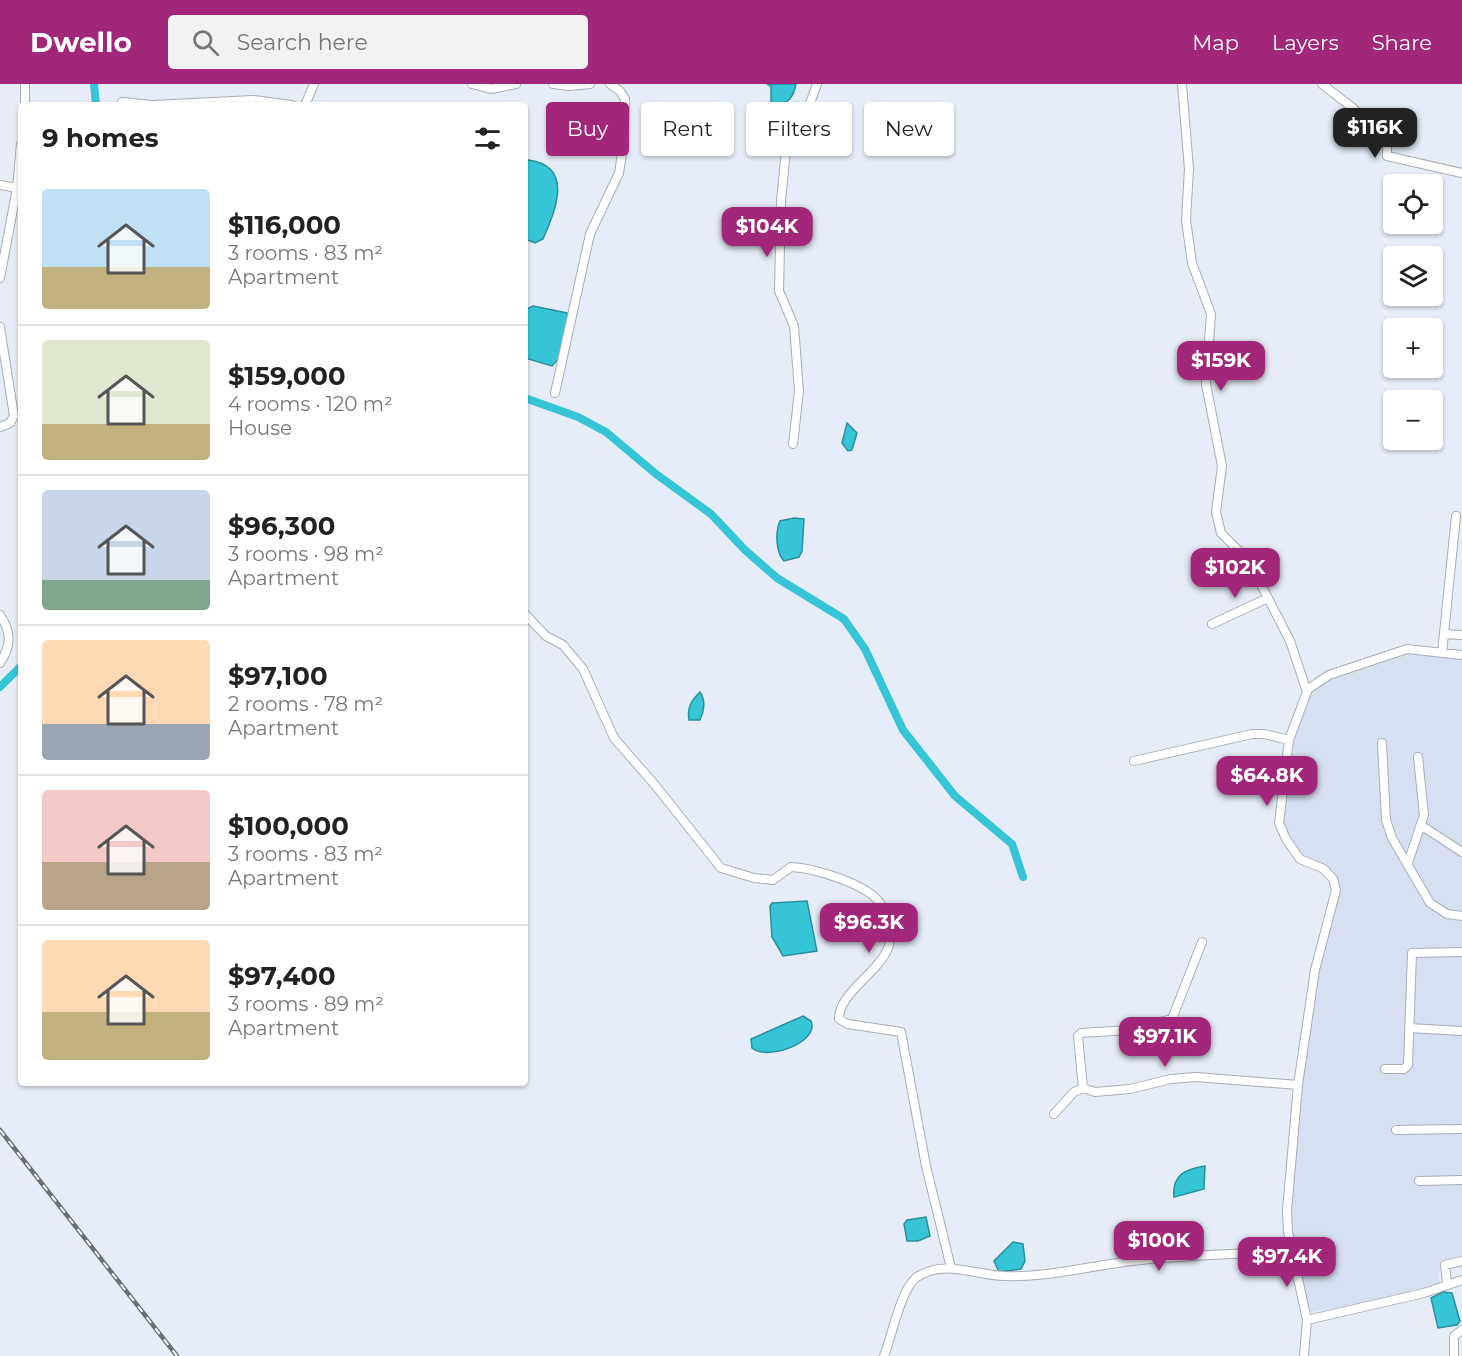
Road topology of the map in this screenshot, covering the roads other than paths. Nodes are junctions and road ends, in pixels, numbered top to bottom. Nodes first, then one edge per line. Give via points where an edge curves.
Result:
1 (25, 84) edge
2 (314, 84) edge
3 (472, 84) edge
4 (516, 84) edge
5 (554, 84) edge
6 (590, 84) edge
7 (610, 84) edge
8 (817, 84) edge
9 (1182, 84) edge
10 (1322, 84) edge
11 (25, 102) edge
12 (213, 102) edge
13 (269, 102) edge
14 (306, 102) edge
15 (1462, 173) edge
16 (18, 177) edge
17 (0, 185) edge
18 (17, 188) junction
19 (0, 278) edge
20 (0, 327) edge
21 (555, 393) dead end
22 (0, 427) edge
23 (793, 444) dead end
24 (1456, 516) dead end
25 (1268, 598) junction
26 (0, 615) edge
27 (528, 617) edge
28 (1212, 624) dead end
29 (1444, 634) junction
30 (1462, 635) edge
31 (1442, 653) junction
32 (1462, 655) edge
33 (0, 663) edge
34 (1306, 692) junction
35 (1289, 740) junction
36 (1383, 743) dead end
37 (1418, 758) dead end
38 (1134, 761) dead end
39 (1422, 826) junction
40 (1462, 852) edge
41 (1408, 863) junction
42 (1462, 916) edge
43 (1202, 942) dead end
44 (1462, 952) edge
45 (1409, 1028) junction
46 (1462, 1031) edge
47 (1385, 1069) dead end
48 (1298, 1085) junction
49 (1083, 1088) junction
50 (1054, 1114) dead end
51 (1396, 1130) dead end
52 (1462, 1130) edge
53 (1462, 1180) edge
54 (1419, 1181) dead end
55 (1292, 1251) junction
56 (1462, 1261) edge
57 (951, 1268) junction
58 (1462, 1280) edge
59 (1447, 1283) junction
60 (1307, 1320) junction
61 (1462, 1330) edge
62 (884, 1356) edge
63 (1304, 1356) edge
64 (1454, 1356) edge

1 - 11 street
2 - 14 street
3 - 4 street via 491,89
5 - 6 street
7 - 21 street via 625,99 619,173 590,234
8 - 23 street via 808,109 788,130 781,201 779,291 794,326 799,391
9 - 25 street via 1189,169 1187,231 1192,263 1211,314 1206,384 1222,466 1216,512 1221,533 1248,560
10 - 15 street via 1387,141 1387,156
12 - 13 street
16 - 18 street
17 - 18 street
18 - 19 street
20 - 22 street via 14,408 10,423
24 - 29 street
25 - 28 street
25 - 34 street via 1290,641
26 - 33 street via 6,624 9,649
27 - 57 street via 546,636 563,645 583,669 614,738 721,868 773,879 791,867 803,867 860,887 881,904 890,931 889,946 845,1001 839,1020 901,1032 926,1166
29 - 30 street
29 - 31 street
31 - 32 street
31 - 34 street via 1407,649 1329,675
34 - 35 street
35 - 38 street via 1252,734
35 - 48 street via 1279,823 1300,858 1324,869 1336,890 1315,970
36 - 41 street via 1386,820
37 - 39 street
39 - 40 street
39 - 41 street
41 - 42 street via 1430,903 1447,914
43 - 49 street via 1172,1019 1129,1030 1078,1036
44 - 45 street via 1412,953
45 - 46 street
45 - 47 street via 1407,1068
48 - 49 street via 1196,1077 1130,1089 1095,1092
48 - 55 street via 1287,1211
49 - 50 street via 1074,1092
51 - 52 street
53 - 54 street
55 - 57 street via 1140,1260 1008,1276
55 - 60 street
56 - 59 street via 1445,1265
57 - 62 street via 933,1268 914,1279 902,1297
58 - 59 street
59 - 60 street via 1424,1293
60 - 63 street
61 - 64 street via 1454,1336

